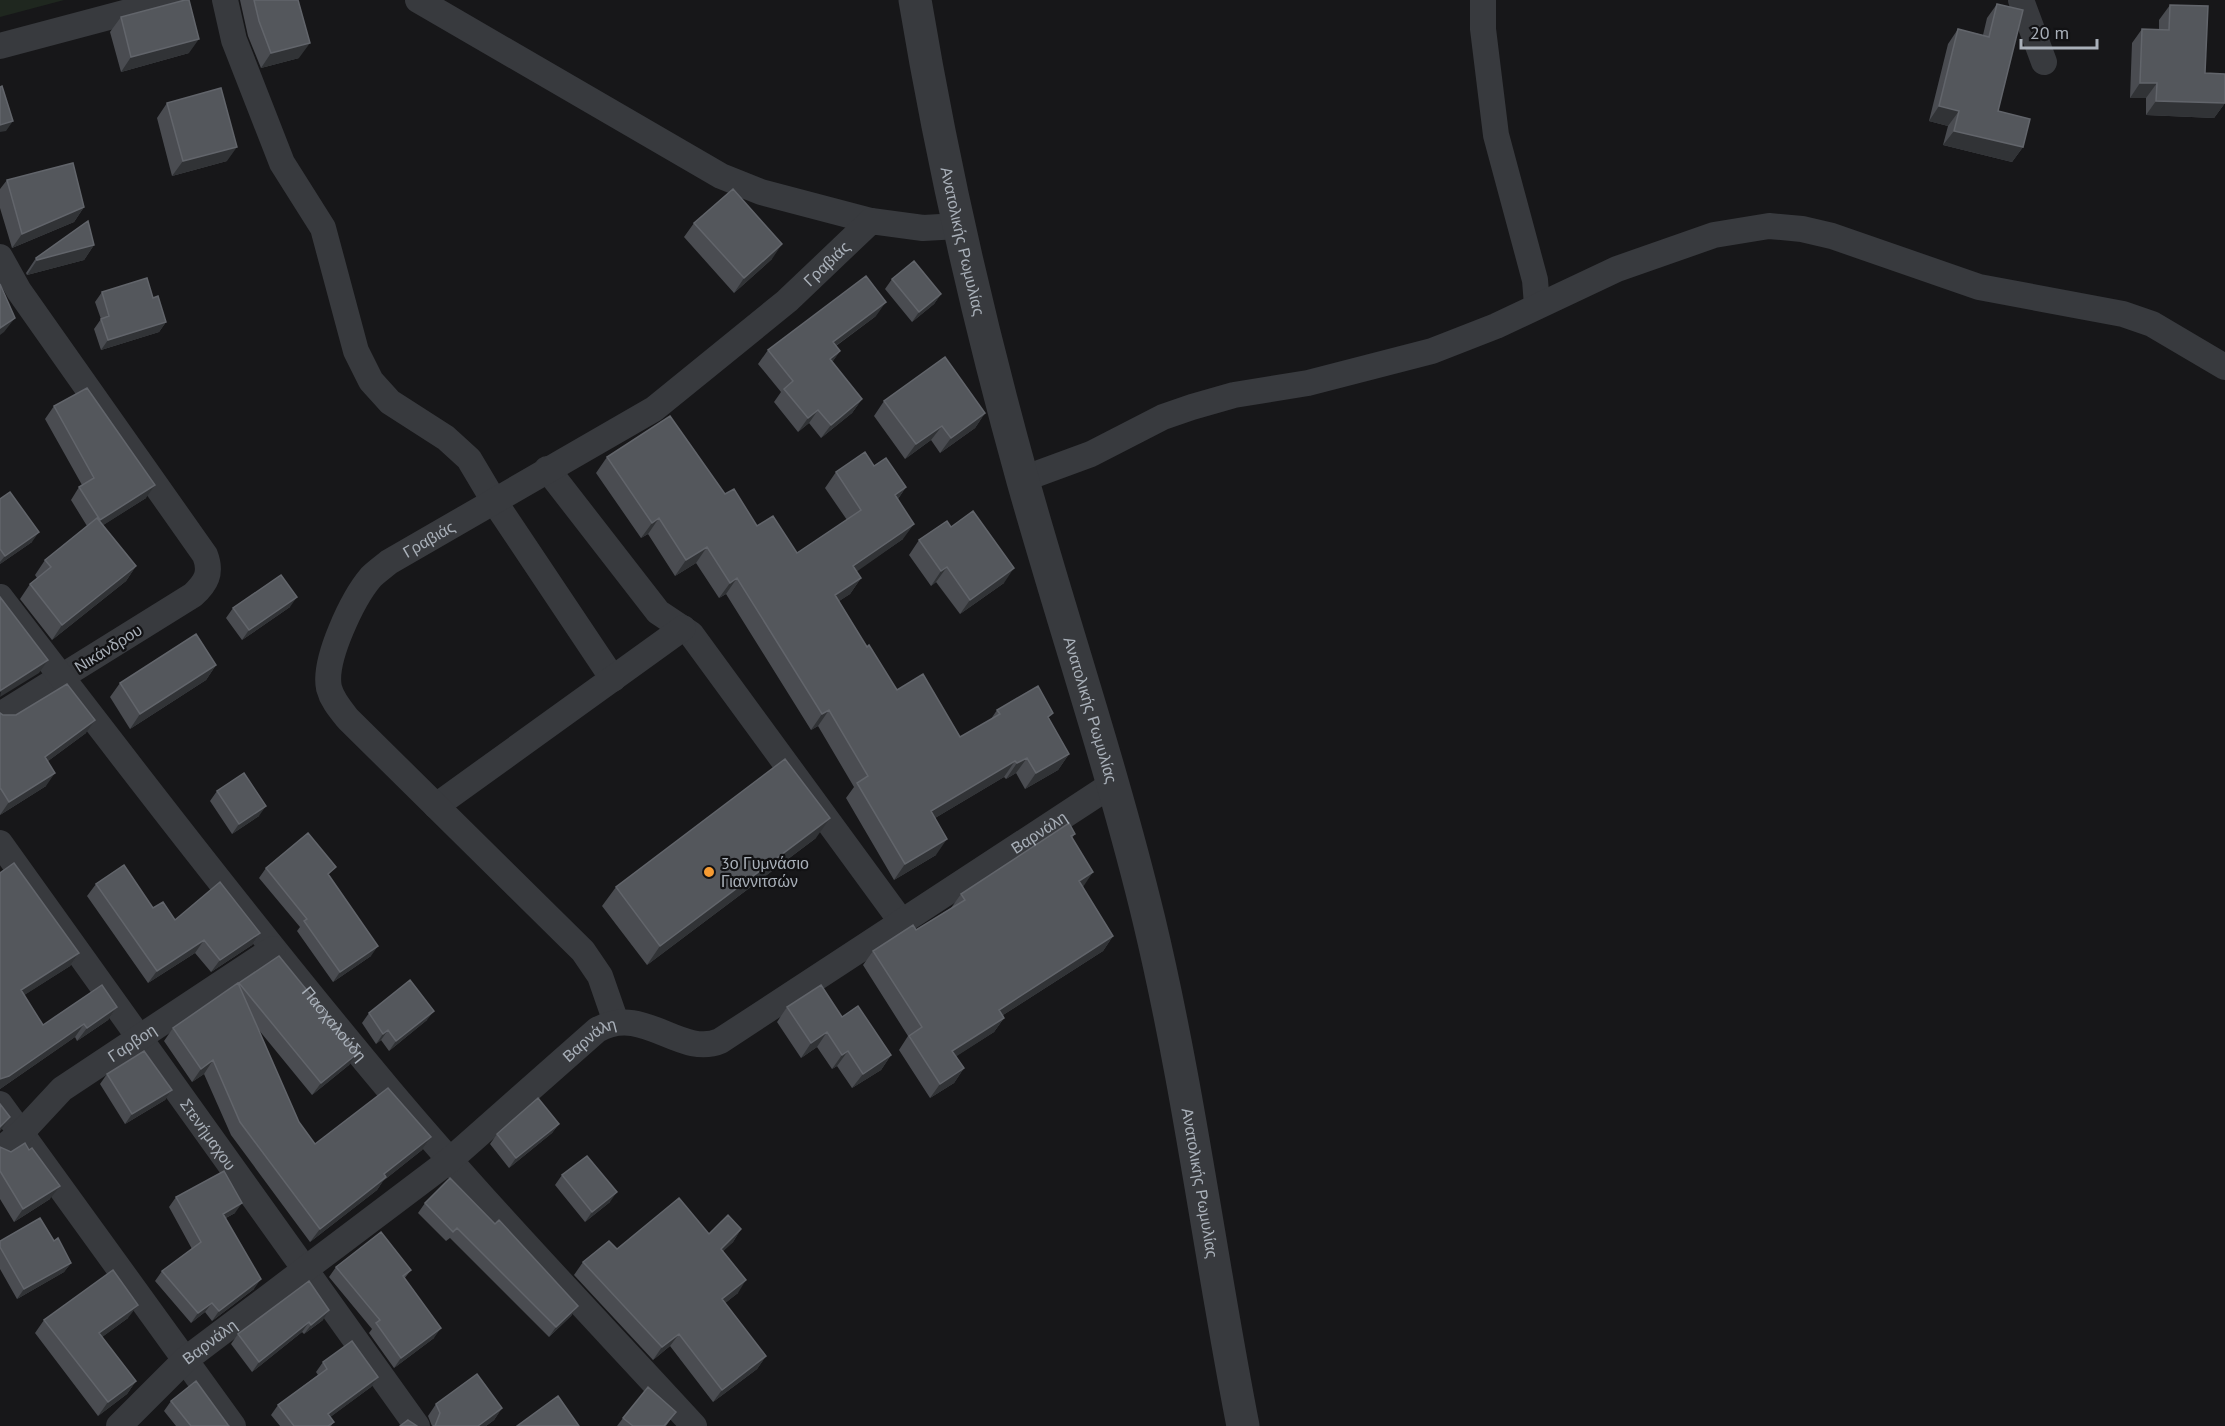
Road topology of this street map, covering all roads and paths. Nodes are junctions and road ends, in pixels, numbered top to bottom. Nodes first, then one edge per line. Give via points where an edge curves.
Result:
1 (173, 0) edge
2 (225, 0) edge
3 (418, 0) edge
4 (915, 0) edge
5 (1483, 0) edge
6 (2021, 0) edge
7 (0, 46) edge
8 (2044, 62) dead end
9 (871, 221) junction
10 (959, 226) junction
11 (0, 257) edge
12 (1536, 305) junction
13 (2225, 367) edge
14 (547, 469) junction
15 (1023, 479) junction
16 (494, 501) junction
17 (0, 597) edge
18 (682, 628) junction
19 (61, 677) junction
20 (613, 679) junction
21 (0, 715) edge
22 (1114, 783) junction
23 (436, 806) junction
24 (0, 843) edge
25 (901, 921) junction
26 (273, 949) junction
27 (616, 1022) junction
28 (140, 1037) junction
29 (0, 1104) edge
30 (21, 1133) junction
31 (0, 1150) edge
32 (450, 1160) junction
33 (305, 1269) junction
34 (185, 1360) junction
35 (119, 1426) edge
36 (233, 1426) edge
37 (417, 1426) edge
38 (694, 1426) edge
39 (1242, 1426) edge

1 - 7 street
2 - 16 street via 234,40 282,163 323,228 364,370 390,402 459,448
3 - 9 street via 721,176 761,192
4 - 10 street, Ανατολικής Ρωμυλίας
5 - 12 street via 1494,124 1534,280
6 - 8 street
9 - 10 street via 923,228
9 - 14 street, Γραβιάς via 787,301 687,384 625,428
10 - 15 street, Ανατολικής Ρωμυλίας
11 - 19 street, Νικάνδρου via 19,291 205,555 209,574 193,595
12 - 13 street via 1617,269 1714,235 1769,226 1833,236 1979,287 2123,314 2152,324
12 - 15 street via 1496,326 1432,351 1308,383 1233,394 1192,407 1163,417 1081,458
14 - 16 street, Γραβιάς
14 - 18 street via 658,612
15 - 22 street, Ανατολικής Ρωμυλίας
16 - 20 street
16 - 23 street, Γραβιάς via 389,562 372,576 359,594 328,669 334,702
17 - 19 street, Πασχαλούδη
18 - 20 street
18 - 25 street via 691,634 730,685
19 - 21 street, Νικάνδρου
19 - 26 street, Πασχαλούδη
20 - 23 street
22 - 25 street, Βαρνάλη
22 - 39 street, Ανατολικής Ρωμυλίας via 1149,922 1180,1075
23 - 27 street, Γραβιάς via 583,951 600,976
24 - 28 street, Στενήμαχου
25 - 27 street, Βαρνάλη via 835,968 711,1045 631,1021
26 - 28 street, Γαρβοη
26 - 32 street, Πασχαλούδη
27 - 32 street, Βαρνάλη via 597,1030
28 - 30 street, Γαρβοη via 62,1089
28 - 33 street, Στενήμαχου
29 - 30 street
30 - 31 street, Γαρβοη
30 - 34 street
32 - 33 street, Βαρνάλη
32 - 38 street, Πασχαλούδη
33 - 34 street, Βαρνάλη
33 - 37 street, Στενήμαχου
34 - 35 street, Βαρνάλη
34 - 36 street

